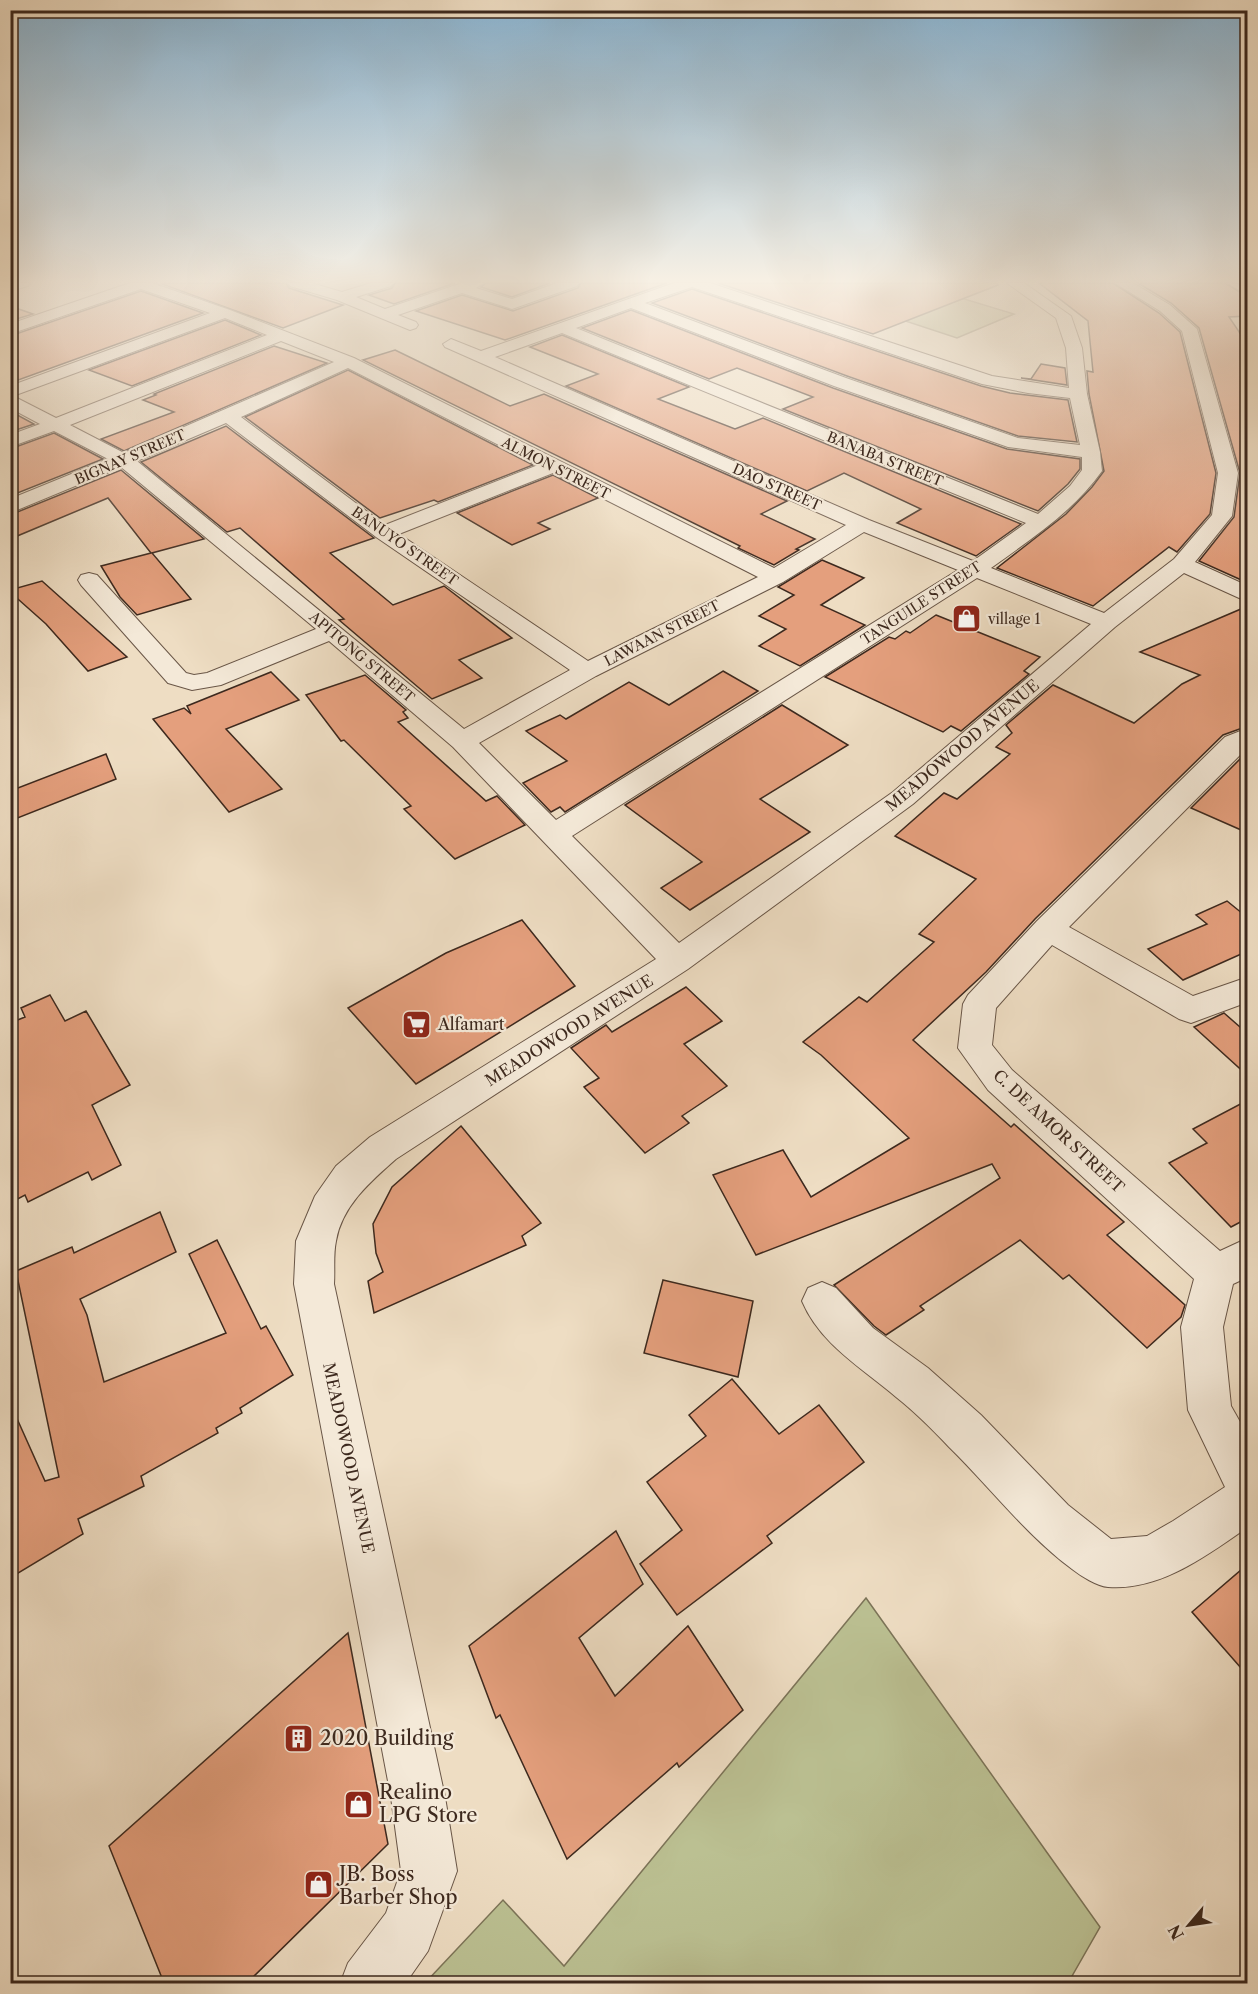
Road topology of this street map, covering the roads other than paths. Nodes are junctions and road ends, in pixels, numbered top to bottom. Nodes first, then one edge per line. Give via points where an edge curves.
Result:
1 (53, 376) edge
2 (179, 376) edge
3 (317, 376) edge
4 (376, 376) edge
5 (524, 376) edge
6 (681, 376) edge
7 (824, 376) edge
8 (976, 376) edge
9 (1076, 376) edge
10 (1205, 376) edge
11 (10, 392) edge
12 (1078, 394) junction
13 (10, 401) edge
14 (228, 416) junction
15 (57, 425) junction
16 (10, 442) edge
17 (1091, 452) junction
18 (124, 460) junction
19 (552, 466) junction
20 (10, 507) edge
21 (1041, 522) junction
22 (862, 524) junction
23 (383, 533) junction
24 (1182, 564) junction
25 (975, 569) junction
26 (775, 577) junction
27 (89, 580) dead end
28 (1248, 595) edge
29 (1107, 622) junction
30 (332, 631) junction
31 (587, 670) junction
32 (1248, 736) edge
33 (462, 741) junction
34 (553, 835) junction
35 (1048, 929) junction
36 (677, 961) junction
37 (1248, 989) edge
38 (1232, 1264) edge
39 (822, 1301) dead end
40 (1248, 1484) edge
41 (1248, 1498) edge
42 (369, 1983) edge

1 - 11 street
2 - 15 street
3 - 14 street, BIGNAY STREET
4 - 19 street, ALMON STREET
5 - 22 street, DAO STREET
6 - 21 street, BANABA STREET
7 - 17 street via 1015,443
8 - 12 street
9 - 12 street, TANGUILE STREET
10 - 24 street, MEADOWOOD AVENUE via 1231,454 1222,516
12 - 17 street, TANGUILE STREET
13 - 15 street, APITONG STREET
14 - 18 street, BIGNAY STREET
14 - 23 street, BANUYO STREET
15 - 16 street
15 - 18 street, APITONG STREET
17 - 21 street, TANGUILE STREET via 1092,471
18 - 20 street, BIGNAY STREET
18 - 30 street, APITONG STREET
19 - 23 street
19 - 26 street, ALMON STREET
21 - 25 street, TANGUILE STREET
22 - 25 street, DAO STREET
22 - 26 street, LAWAAN STREET
23 - 31 street, BANUYO STREET
24 - 28 street
24 - 29 street, MEADOWOOD AVENUE
25 - 29 street, DAO STREET
25 - 34 street, TANGUILE STREET
26 - 31 street, LAWAAN STREET
27 - 30 street via 177,678 192,683 212,680
29 - 36 street, MEADOWOOD AVENUE via 903,798
30 - 33 street, APITONG STREET
31 - 33 street, LAWAAN STREET
32 - 35 street, C. DE AMOR STREET via 1234,743
33 - 34 street, APITONG STREET
34 - 36 street, APITONG STREET
35 - 37 street via 1191,1010
35 - 38 street, C. DE AMOR STREET via 980,1004 975,1048 1000,1080
36 - 42 street, MEADOWOOD AVENUE via 383,1148 349,1177 329,1208 316,1241 314,1284 418,1797 429,1871 408,1931
38 - 40 street, C. DE AMOR STREET via 1202,1327 1210,1410
39 - 41 street via 858,1342 913,1383 965,1431 1052,1521 1107,1563 1150,1559 1190,1538

